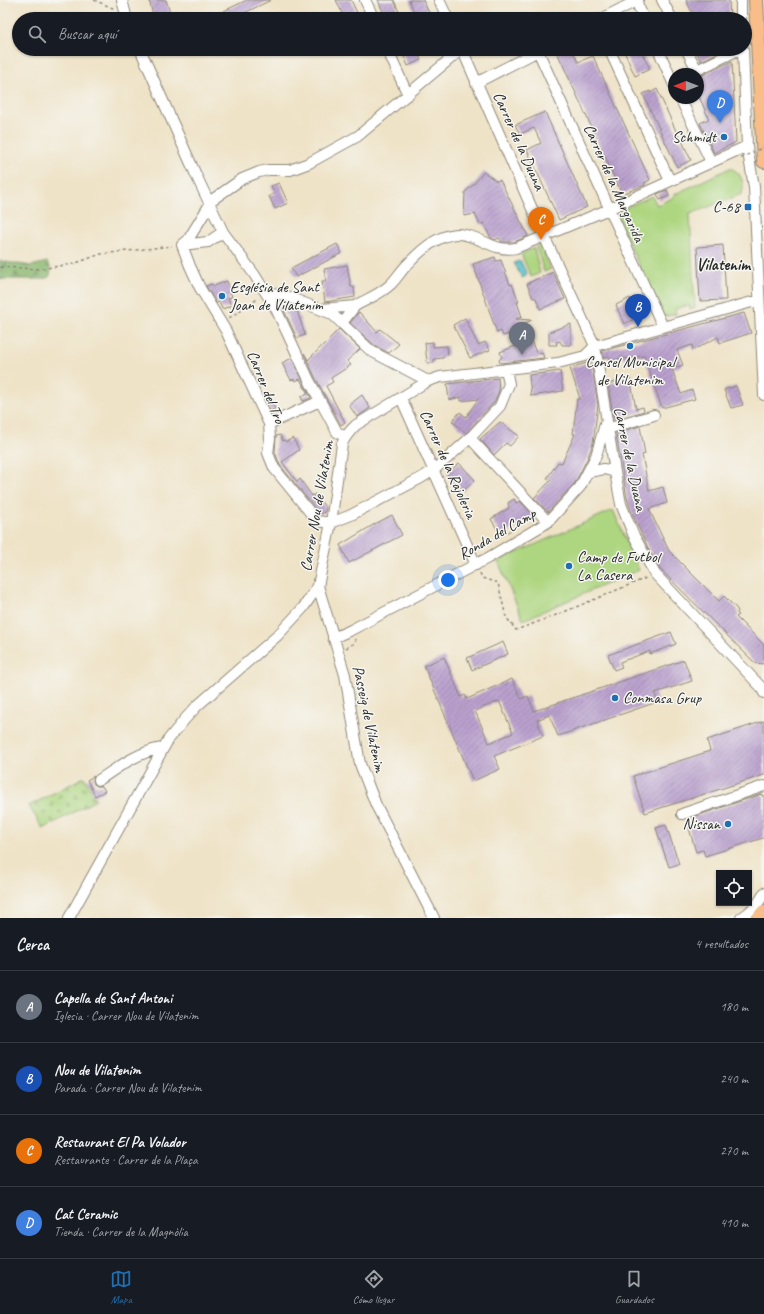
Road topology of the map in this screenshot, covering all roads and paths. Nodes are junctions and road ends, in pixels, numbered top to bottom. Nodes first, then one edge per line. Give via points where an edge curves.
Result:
1 (94, 0) edge
2 (122, 0) edge
3 (365, 0) edge
4 (439, 0) edge
5 (637, 0) edge
6 (662, 0) edge
7 (741, 0) edge
8 (756, 0) edge
9 (117, 12) edge
10 (125, 12) edge
11 (371, 12) edge
12 (445, 12) edge
13 (614, 12) edge
14 (641, 12) edge
15 (668, 12) edge
16 (742, 12) edge
17 (143, 56) edge
18 (390, 56) edge
19 (454, 56) edge
20 (465, 56) edge
21 (528, 56) edge
22 (543, 56) edge
23 (613, 56) edge
24 (661, 56) edge
25 (688, 56) edge
26 (726, 56) edge
27 (741, 56) edge
28 (692, 68) edge
29 (701, 68) edge
30 (668, 71) edge
31 (476, 83) junction
32 (408, 94) junction
33 (683, 104) edge
34 (747, 146) junction
35 (764, 147) edge
36 (741, 158) dead end
37 (764, 161) edge
38 (711, 162) junction
39 (670, 181) junction
40 (209, 203) junction
41 (609, 209) junction
42 (223, 232) junction
43 (544, 236) junction
44 (182, 245) junction
45 (0, 267) edge
46 (267, 294) junction
47 (759, 300) junction
48 (355, 306) junction
49 (320, 309) junction
50 (342, 323) junction
51 (663, 327) junction
52 (226, 331) junction
53 (595, 346) junction
54 (506, 369) junction
55 (428, 381) junction
56 (764, 395) edge
57 (401, 398) junction
58 (320, 401) junction
59 (654, 415) dead end
60 (268, 424) junction
61 (607, 424) junction
62 (345, 437) junction
63 (470, 438) junction
64 (434, 470) junction
65 (589, 472) junction
66 (615, 472) junction
67 (548, 522) junction
68 (331, 523) junction
69 (476, 565) junction
70 (655, 574) junction
71 (318, 586) junction
72 (333, 638) junction
73 (763, 689) edge
74 (162, 748) junction
75 (99, 780) dead end
76 (764, 786) edge
77 (682, 814) dead end
78 (763, 895) edge
79 (764, 912) edge
80 (69, 918) edge
81 (434, 918) edge
82 (741, 918) edge
83 (759, 918) edge

1 - 9 path
2 - 10 street
3 - 11 street
4 - 12 street
5 - 13 street
5 - 14 street
6 - 15 street
7 - 16 street
8 - 37 highway
17 - 40 street
18 - 32 street
19 - 32 street
20 - 31 street, Carrer de la Duana
21 - 31 street
22 - 41 street, Carrer de la Margarida
23 - 39 street
24 - 30 street
25 - 28 street
26 - 29 street
27 - 34 street
31 - 43 street, Carrer de la Duana
32 - 40 street via 358,136 309,163 290,170 258,172 242,179
33 - 38 street
34 - 38 street
34 - 47 street via 754,187
35 - 36 path, bridge
38 - 39 street
39 - 41 street
40 - 42 street
40 - 44 street via 188,240
41 - 43 street
41 - 51 street, Carrer de la Margarida
42 - 44 street via 208,242
42 - 46 street
43 - 48 street via 508,250 467,236 446,236 424,249 408,263 391,284
43 - 53 street, Carrer de la Duana
44 - 45 path via 101,254 74,264 38,269
44 - 52 street, Carrer del Tro via 200,288
46 - 49 street via 281,294
46 - 52 path via 228,319
46 - 58 street
47 - 51 street, Carrer Nou de Vilatenim
47 - 56 street
48 - 49 street
48 - 50 street
49 - 50 street via 332,314
50 - 55 street via 371,351
51 - 53 street, Carrer Nou de Vilatenim
52 - 60 street, Carrer del Tro
53 - 54 street, Carrer Nou de Vilatenim via 585,356
53 - 61 street, Carrer de la Duana
54 - 55 street, Carrer Nou de Vilatenim via 440,377
54 - 63 street via 509,384 500,406
55 - 57 street, Carrer Nou de Vilatenim
57 - 62 street, Carrer Nou de Vilatenim via 356,425
57 - 64 street, Carrer de la Rajoleria
58 - 60 street
58 - 62 street via 337,432
59 - 61 street
60 - 68 street, Carrer del Tro via 268,453 274,468 317,521
61 - 65 street, Ronda del Camp
61 - 66 street, Carrer de la Duana
62 - 68 street, Carrer Nou de Vilatenim
63 - 64 street
63 - 67 street
64 - 68 street via 351,515
64 - 69 street, Carrer de la Rajoleria
65 - 66 street via 604,469
65 - 67 street, Ronda del Camp via 573,496
66 - 70 street, Carrer de la Duana via 621,504 633,534
67 - 69 street, Ronda del Camp
68 - 71 street, Carrer Nou de Vilatenim
69 - 70 path via 482,578 498,583 506,617 516,630
69 - 72 street, Ronda del Camp
70 - 73 street, Carrer de la Duana
71 - 72 street, Passeig de Vilatenim
71 - 74 street via 303,608 282,631 193,710
72 - 81 street, Passeig de Vilatenim via 345,675 360,764 376,805
74 - 75 street via 147,751
74 - 80 street
76 - 77 street
78 - 82 street
79 - 83 highway

